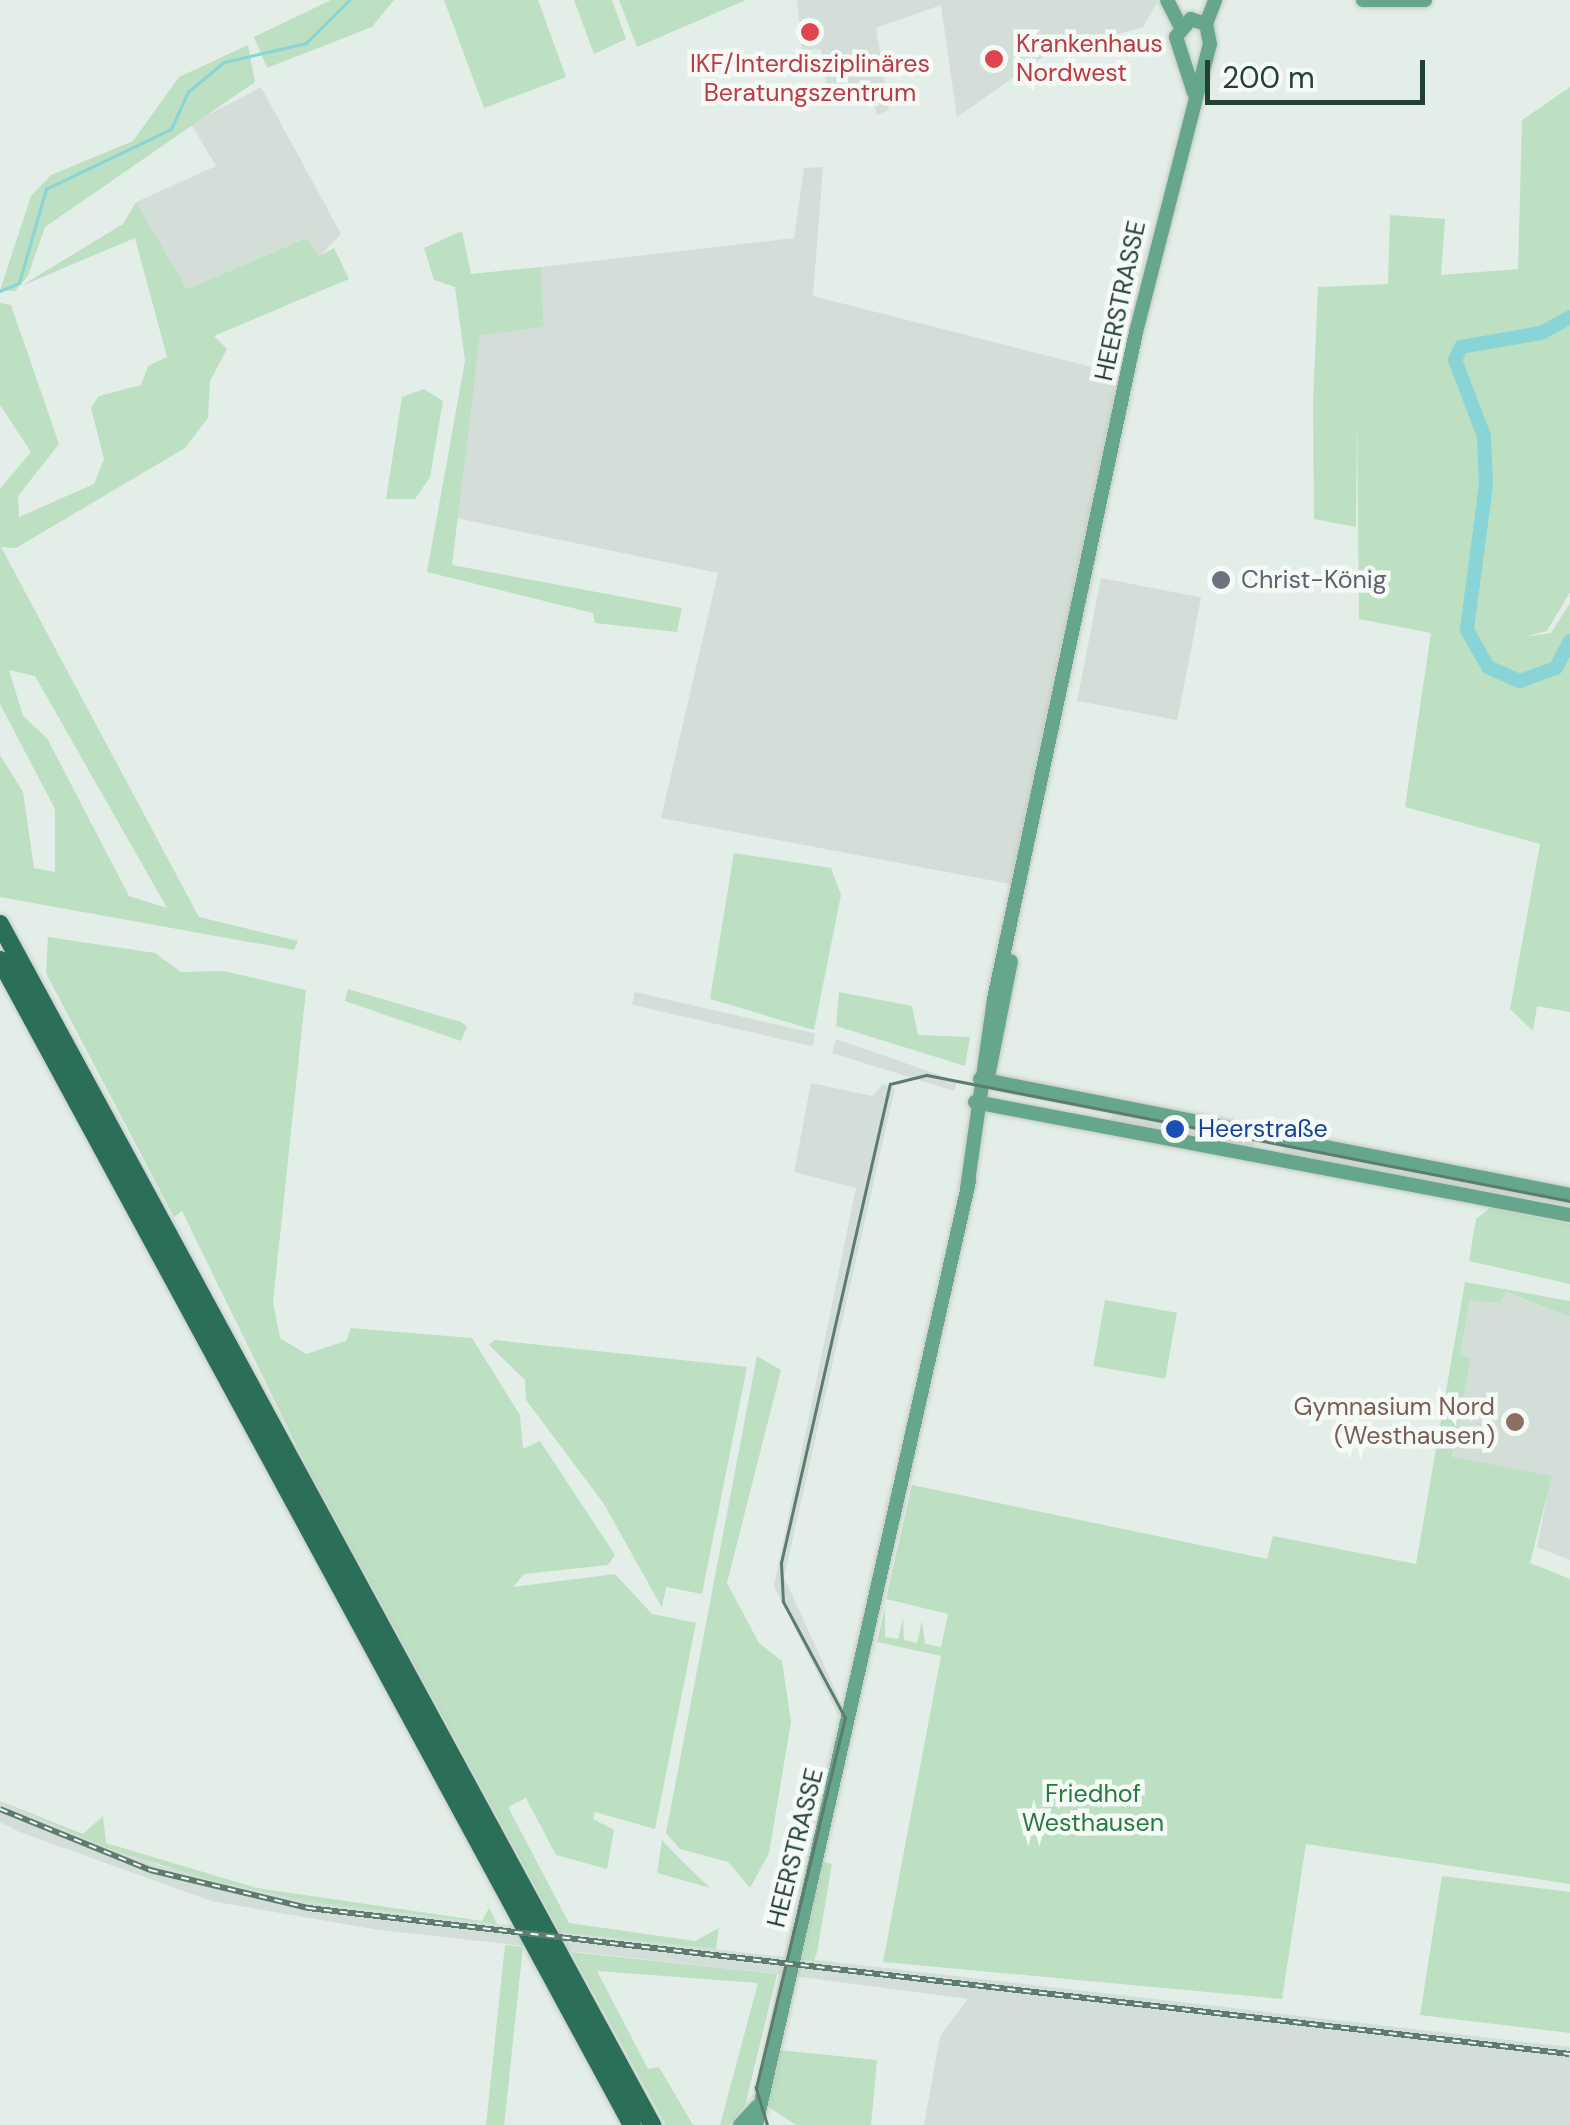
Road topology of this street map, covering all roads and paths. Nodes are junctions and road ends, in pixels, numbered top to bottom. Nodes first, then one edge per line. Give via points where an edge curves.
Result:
1 (1168, 0) edge
2 (1215, 0) edge
3 (1363, 0) edge
4 (1426, 0) edge
5 (1179, 24) junction
6 (1206, 24) junction
7 (1206, 51) junction
8 (1188, 56) junction
9 (1194, 93) junction
10 (0, 924) edge
11 (0, 960) edge
12 (983, 1080) junction
13 (979, 1103) junction
14 (1570, 1195) edge
15 (1570, 1215) edge
16 (757, 2107) junction
17 (632, 2125) edge
18 (652, 2125) edge
19 (740, 2125) edge
20 (756, 2125) edge

1 - 5 main road
2 - 6 main road
3 - 4 main road
5 - 6 main road
5 - 8 main road
6 - 7 main road, HEERSTRASSE
7 - 8 main road
7 - 9 main road, HEERSTRASSE
8 - 9 main road
9 - 12 main road, HEERSTRASSE
10 - 18 highway
11 - 17 highway
12 - 13 main road, HEERSTRASSE
12 - 14 main road
13 - 15 main road
13 - 16 main road, HEERSTRASSE via 967,1189
16 - 19 main road
16 - 20 main road, HEERSTRASSE

